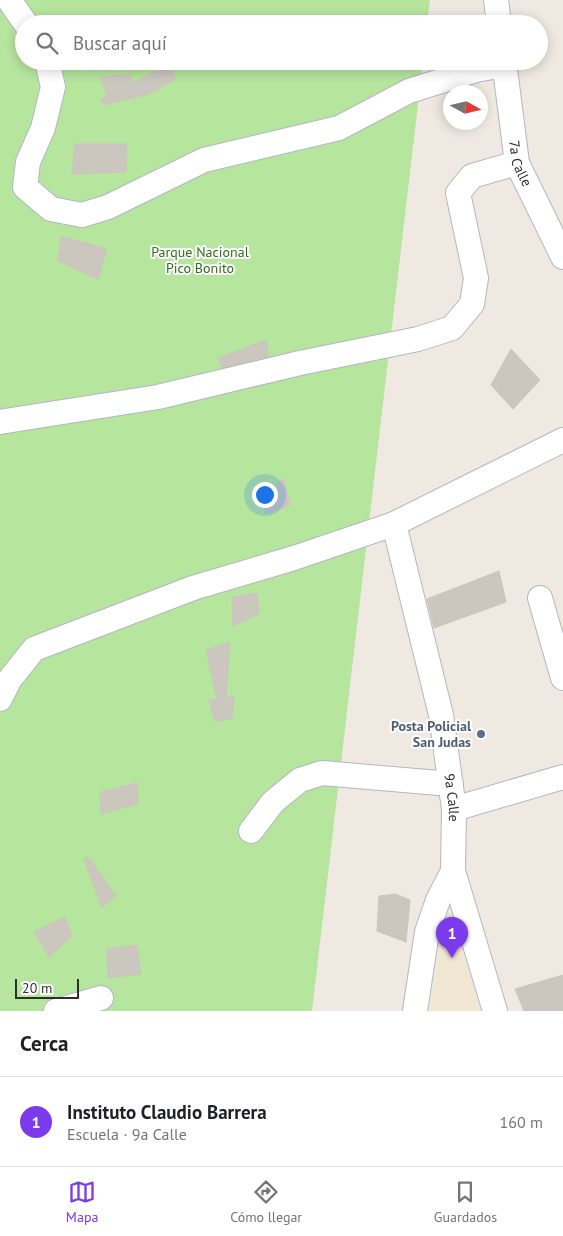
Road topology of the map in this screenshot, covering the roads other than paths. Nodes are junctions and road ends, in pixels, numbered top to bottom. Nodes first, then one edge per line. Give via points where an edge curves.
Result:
1 (9, 0) edge
2 (496, 0) edge
3 (20, 15) edge
4 (498, 15) edge
5 (49, 70) edge
6 (476, 70) edge
7 (505, 70) edge
8 (517, 163) junction
9 (563, 257) edge
10 (0, 422) edge
11 (563, 440) edge
12 (394, 524) junction
13 (540, 598) dead end
14 (563, 678) edge
15 (0, 699) edge
16 (563, 777) edge
17 (451, 784) junction
18 (454, 809) junction
19 (251, 831) dead end
20 (453, 871) junction
21 (101, 998) dead end
22 (56, 1011) edge
23 (415, 1011) edge
24 (495, 1011) edge

1 - 3 street
2 - 4 street
5 - 6 street via 53,88 43,128 28,162 25,187 51,210 82,215 108,207 204,160 339,128 408,91
7 - 8 street, 7a Calle
8 - 9 street, 7a Calle
8 - 10 street via 472,176 458,193 476,278 472,304 452,328 418,339 158,397
11 - 12 street
12 - 15 street via 193,588 34,649 10,679
12 - 17 street, 9a Calle via 441,715
13 - 14 street
16 - 18 street
17 - 18 street, 9a Calle
17 - 19 street via 322,773 300,780 273,802
18 - 20 street, 9a Calle
20 - 23 street via 438,900 428,932
20 - 24 street, 9a Calle
21 - 22 street

